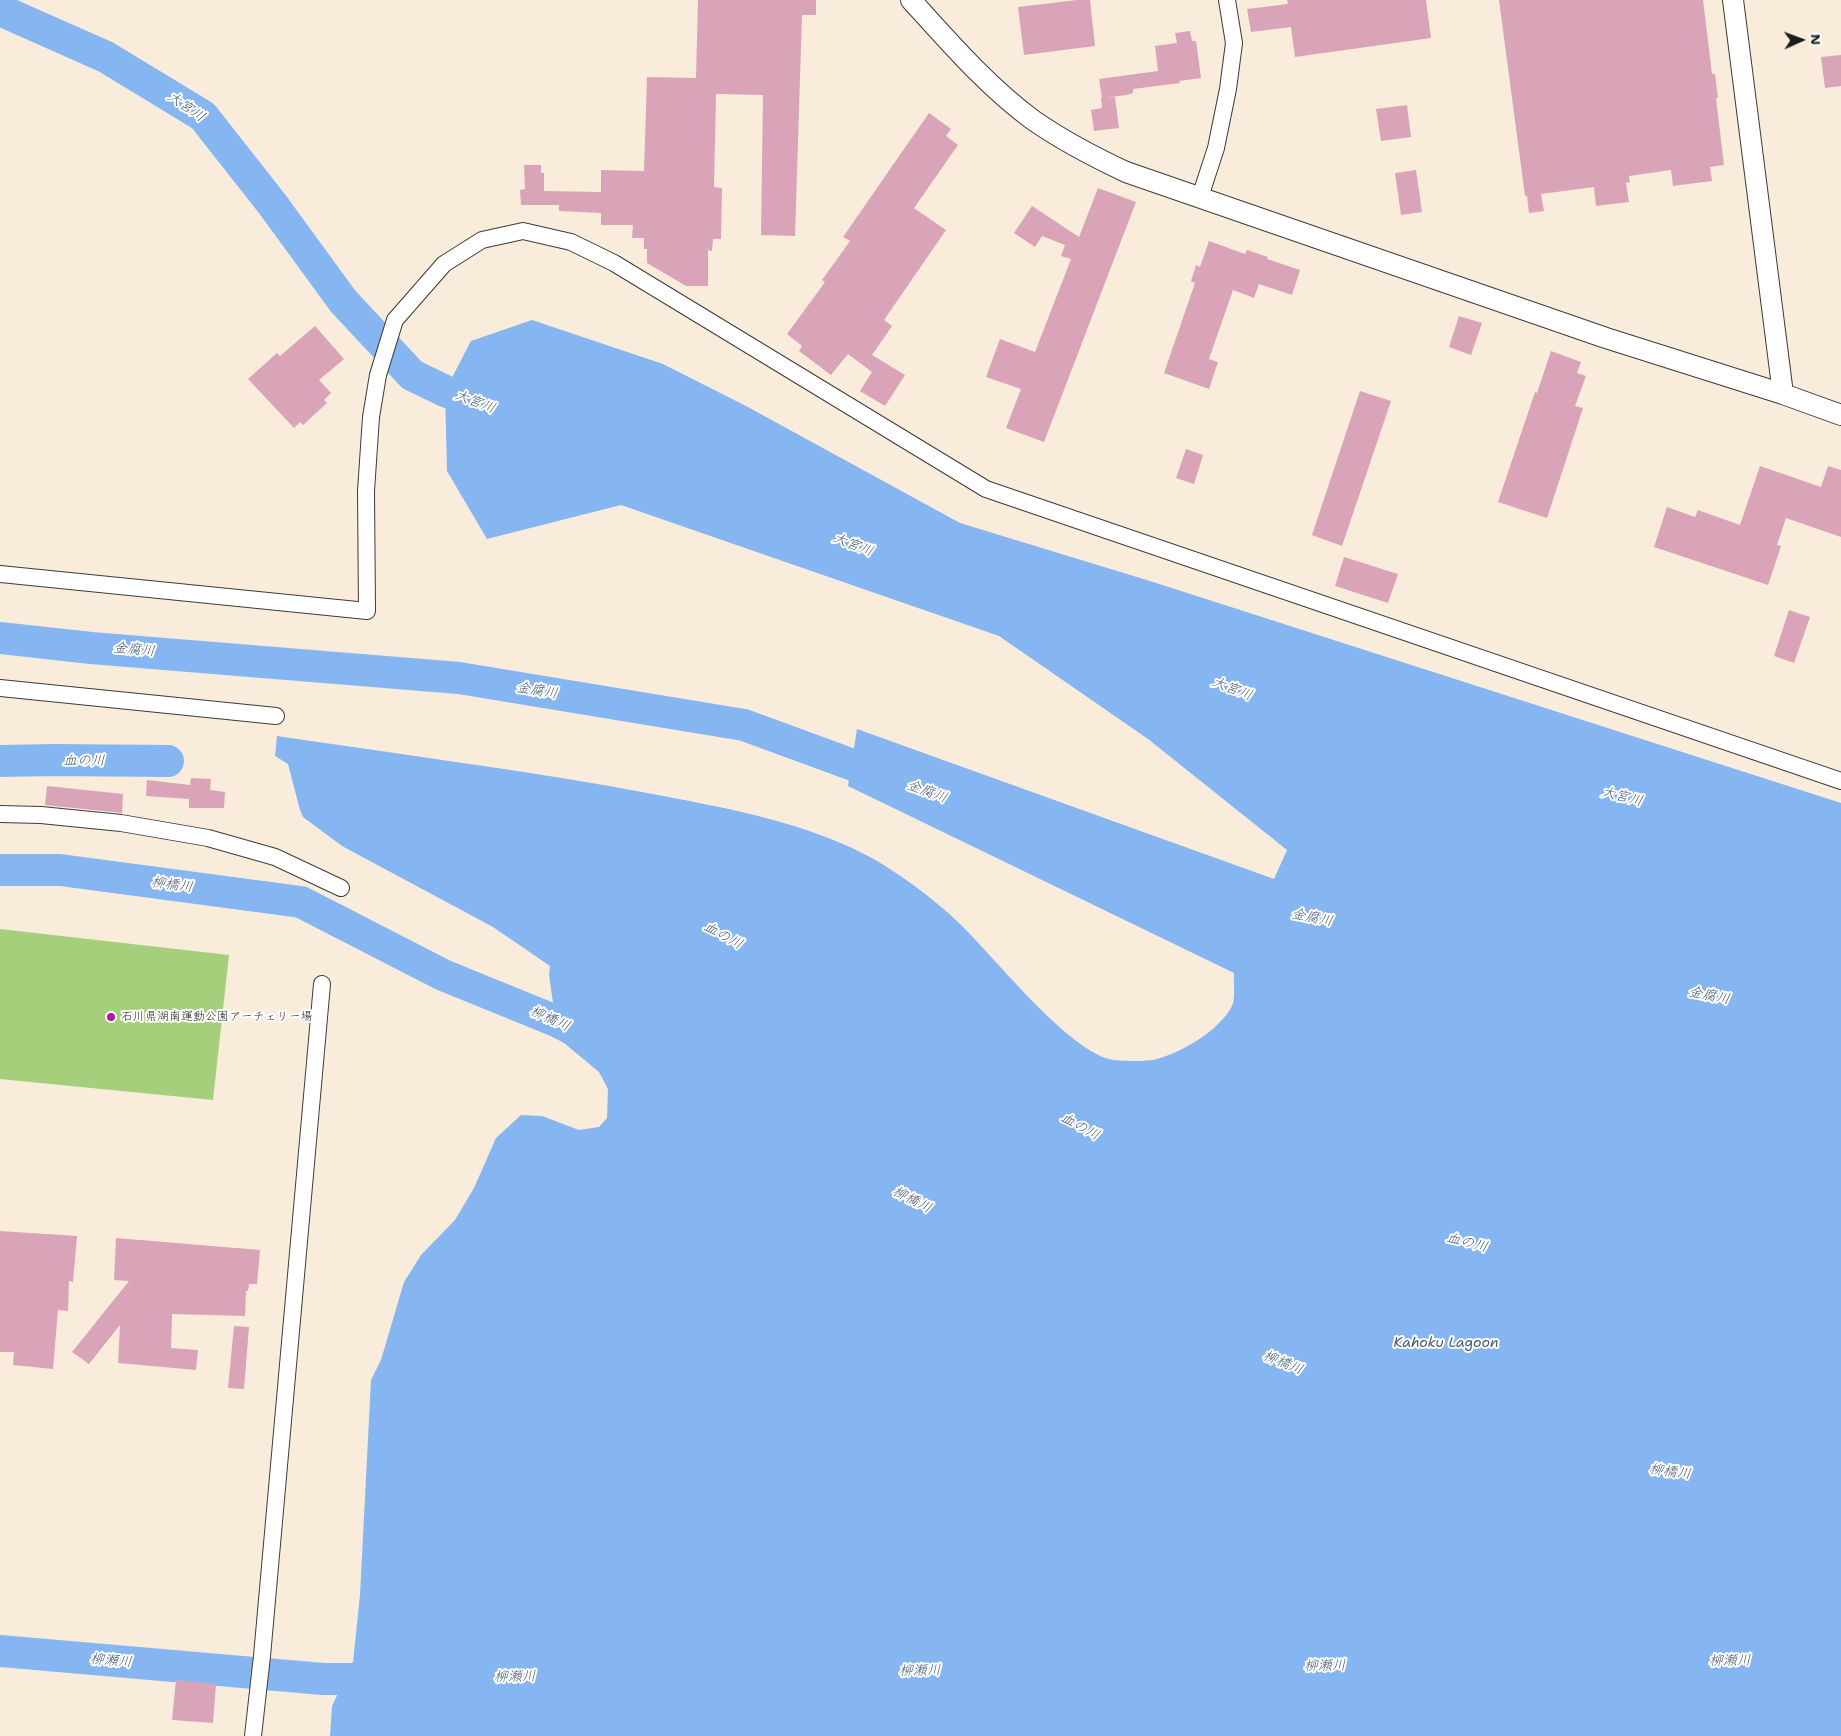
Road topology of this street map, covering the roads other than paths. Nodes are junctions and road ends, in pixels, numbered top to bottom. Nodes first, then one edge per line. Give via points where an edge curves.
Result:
1 (911, 0) edge
2 (1227, 0) edge
3 (1733, 0) edge
4 (1200, 197) junction
5 (1783, 394) junction
6 (1841, 415) edge
7 (0, 574) edge
8 (0, 688) edge
9 (276, 716) dead end
10 (1841, 781) edge
11 (0, 814) edge
12 (341, 888) dead end
13 (322, 984) dead end
14 (253, 1736) edge

1 - 4 street via 980,74 1033,120 1082,152 1126,172
2 - 4 street via 1234,43 1230,80 1216,148
3 - 5 street
4 - 5 street via 1395,267
5 - 6 street
7 - 10 street via 367,611 366,491 371,417 378,375 395,320 444,264 482,240 523,231 571,242 614,263 986,489
8 - 9 street
11 - 12 street via 121,823 208,838 275,857
13 - 14 street

